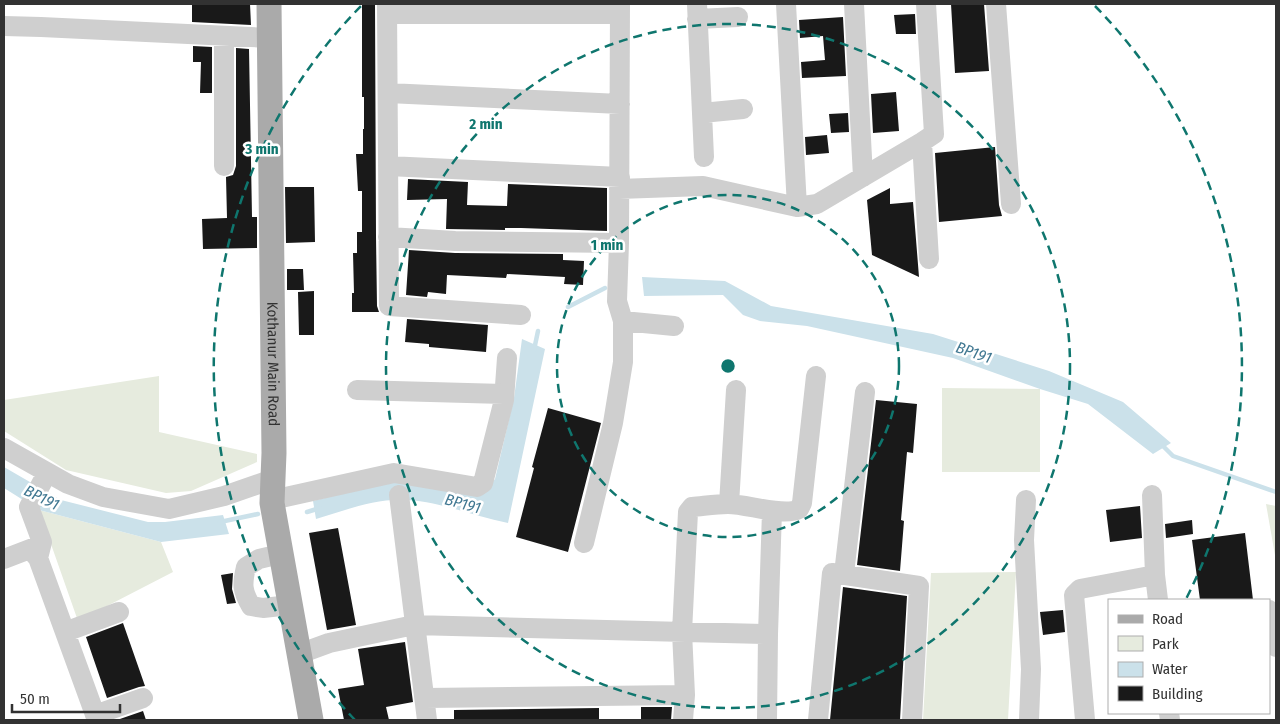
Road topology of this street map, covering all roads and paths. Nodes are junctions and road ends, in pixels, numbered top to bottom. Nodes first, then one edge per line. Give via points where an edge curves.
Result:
1 (269, 4) edge
2 (786, 4) edge
3 (854, 4) edge
4 (926, 4) edge
5 (996, 4) edge
6 (387, 9) edge
7 (620, 9) edge
8 (697, 11) edge
9 (738, 17) dead end
10 (4, 26) edge
11 (224, 36) junction
12 (270, 38) junction
13 (388, 93) junction
14 (620, 104) junction
15 (743, 109) dead end
16 (702, 113) junction
17 (922, 142) junction
18 (704, 157) dead end
19 (224, 166) dead end
20 (388, 166) junction
21 (863, 177) junction
22 (620, 183) junction
23 (1011, 204) dead end
24 (797, 207) junction
25 (388, 237) junction
26 (620, 243) junction
27 (929, 259) dead end
28 (521, 315) dead end
29 (623, 321) junction
30 (674, 326) dead end
31 (507, 358) dead end
32 (816, 376) dead end
33 (357, 390) dead end
34 (736, 390) dead end
35 (865, 392) dead end
36 (504, 394) junction
37 (4, 448) edge
38 (46, 475) junction
39 (273, 490) junction
40 (399, 495) dead end
41 (1152, 495) dead end
42 (1026, 500) dead end
43 (729, 504) junction
44 (772, 511) junction
45 (584, 543) dead end
46 (280, 554) junction
47 (38, 558) junction
48 (4, 559) edge
49 (844, 574) junction
50 (1155, 575) junction
51 (1158, 599) edge
52 (290, 605) junction
53 (119, 612) dead end
54 (1270, 615) edge
55 (414, 625) junction
56 (65, 632) junction
57 (682, 632) junction
58 (768, 634) junction
59 (1276, 647) edge
60 (299, 654) junction
61 (684, 694) junction
62 (142, 698) dead end
63 (425, 698) junction
64 (96, 718) edge
65 (311, 720) edge
66 (427, 720) edge
67 (683, 720) edge
68 (767, 720) edge
69 (818, 720) edge
70 (912, 720) edge
71 (1030, 720) edge
72 (1085, 720) edge

1 - 12 main road, Kothanur Main Road
2 - 24 street
3 - 21 street
4 - 17 street via 934,134
5 - 23 street
6 - 7 street
6 - 13 street
7 - 14 street
8 - 9 street
8 - 16 street
10 - 11 street
11 - 12 street
11 - 19 street
12 - 39 main road, Kothanur Main Road
13 - 14 street
13 - 20 street
14 - 22 street
15 - 16 street
16 - 18 street
17 - 21 street
17 - 27 street
20 - 22 street
20 - 25 street
21 - 24 street via 817,204
22 - 24 street via 703,186
22 - 26 street
25 - 26 street
25 - 28 street via 389,306
26 - 29 street via 617,302
29 - 30 street
29 - 45 street via 623,362 616,406
31 - 36 street
32 - 44 street via 802,503 795,511
33 - 36 street
34 - 43 street
35 - 49 street
36 - 39 street via 483,483 477,487 394,473
37 - 38 street
38 - 39 street via 103,497 169,509 224,496
38 - 47 street via 29,507 42,542
39 - 46 main road, Kothanur Main Road
40 - 55 street
41 - 50 street
42 - 71 street via 1024,540 1031,669
43 - 44 street
43 - 57 street via 692,507 688,512
44 - 58 street
46 - 52 main road, Kothanur Main Road
46 - 52 street via 246,567 244,595 251,606
47 - 48 street via 30,549
47 - 56 street
49 - 69 street via 832,573
49 - 70 street via 919,586
50 - 51 street
50 - 72 street via 1080,589 1074,595
52 - 60 main road, Kothanur Main Road
53 - 56 street
54 - 59 street
55 - 57 street
55 - 60 street via 329,643
55 - 63 street
56 - 64 street
57 - 58 street
57 - 61 street
58 - 68 street
60 - 65 main road, Kothanur Main Road
61 - 63 street
61 - 67 street
62 - 64 street
63 - 66 street

